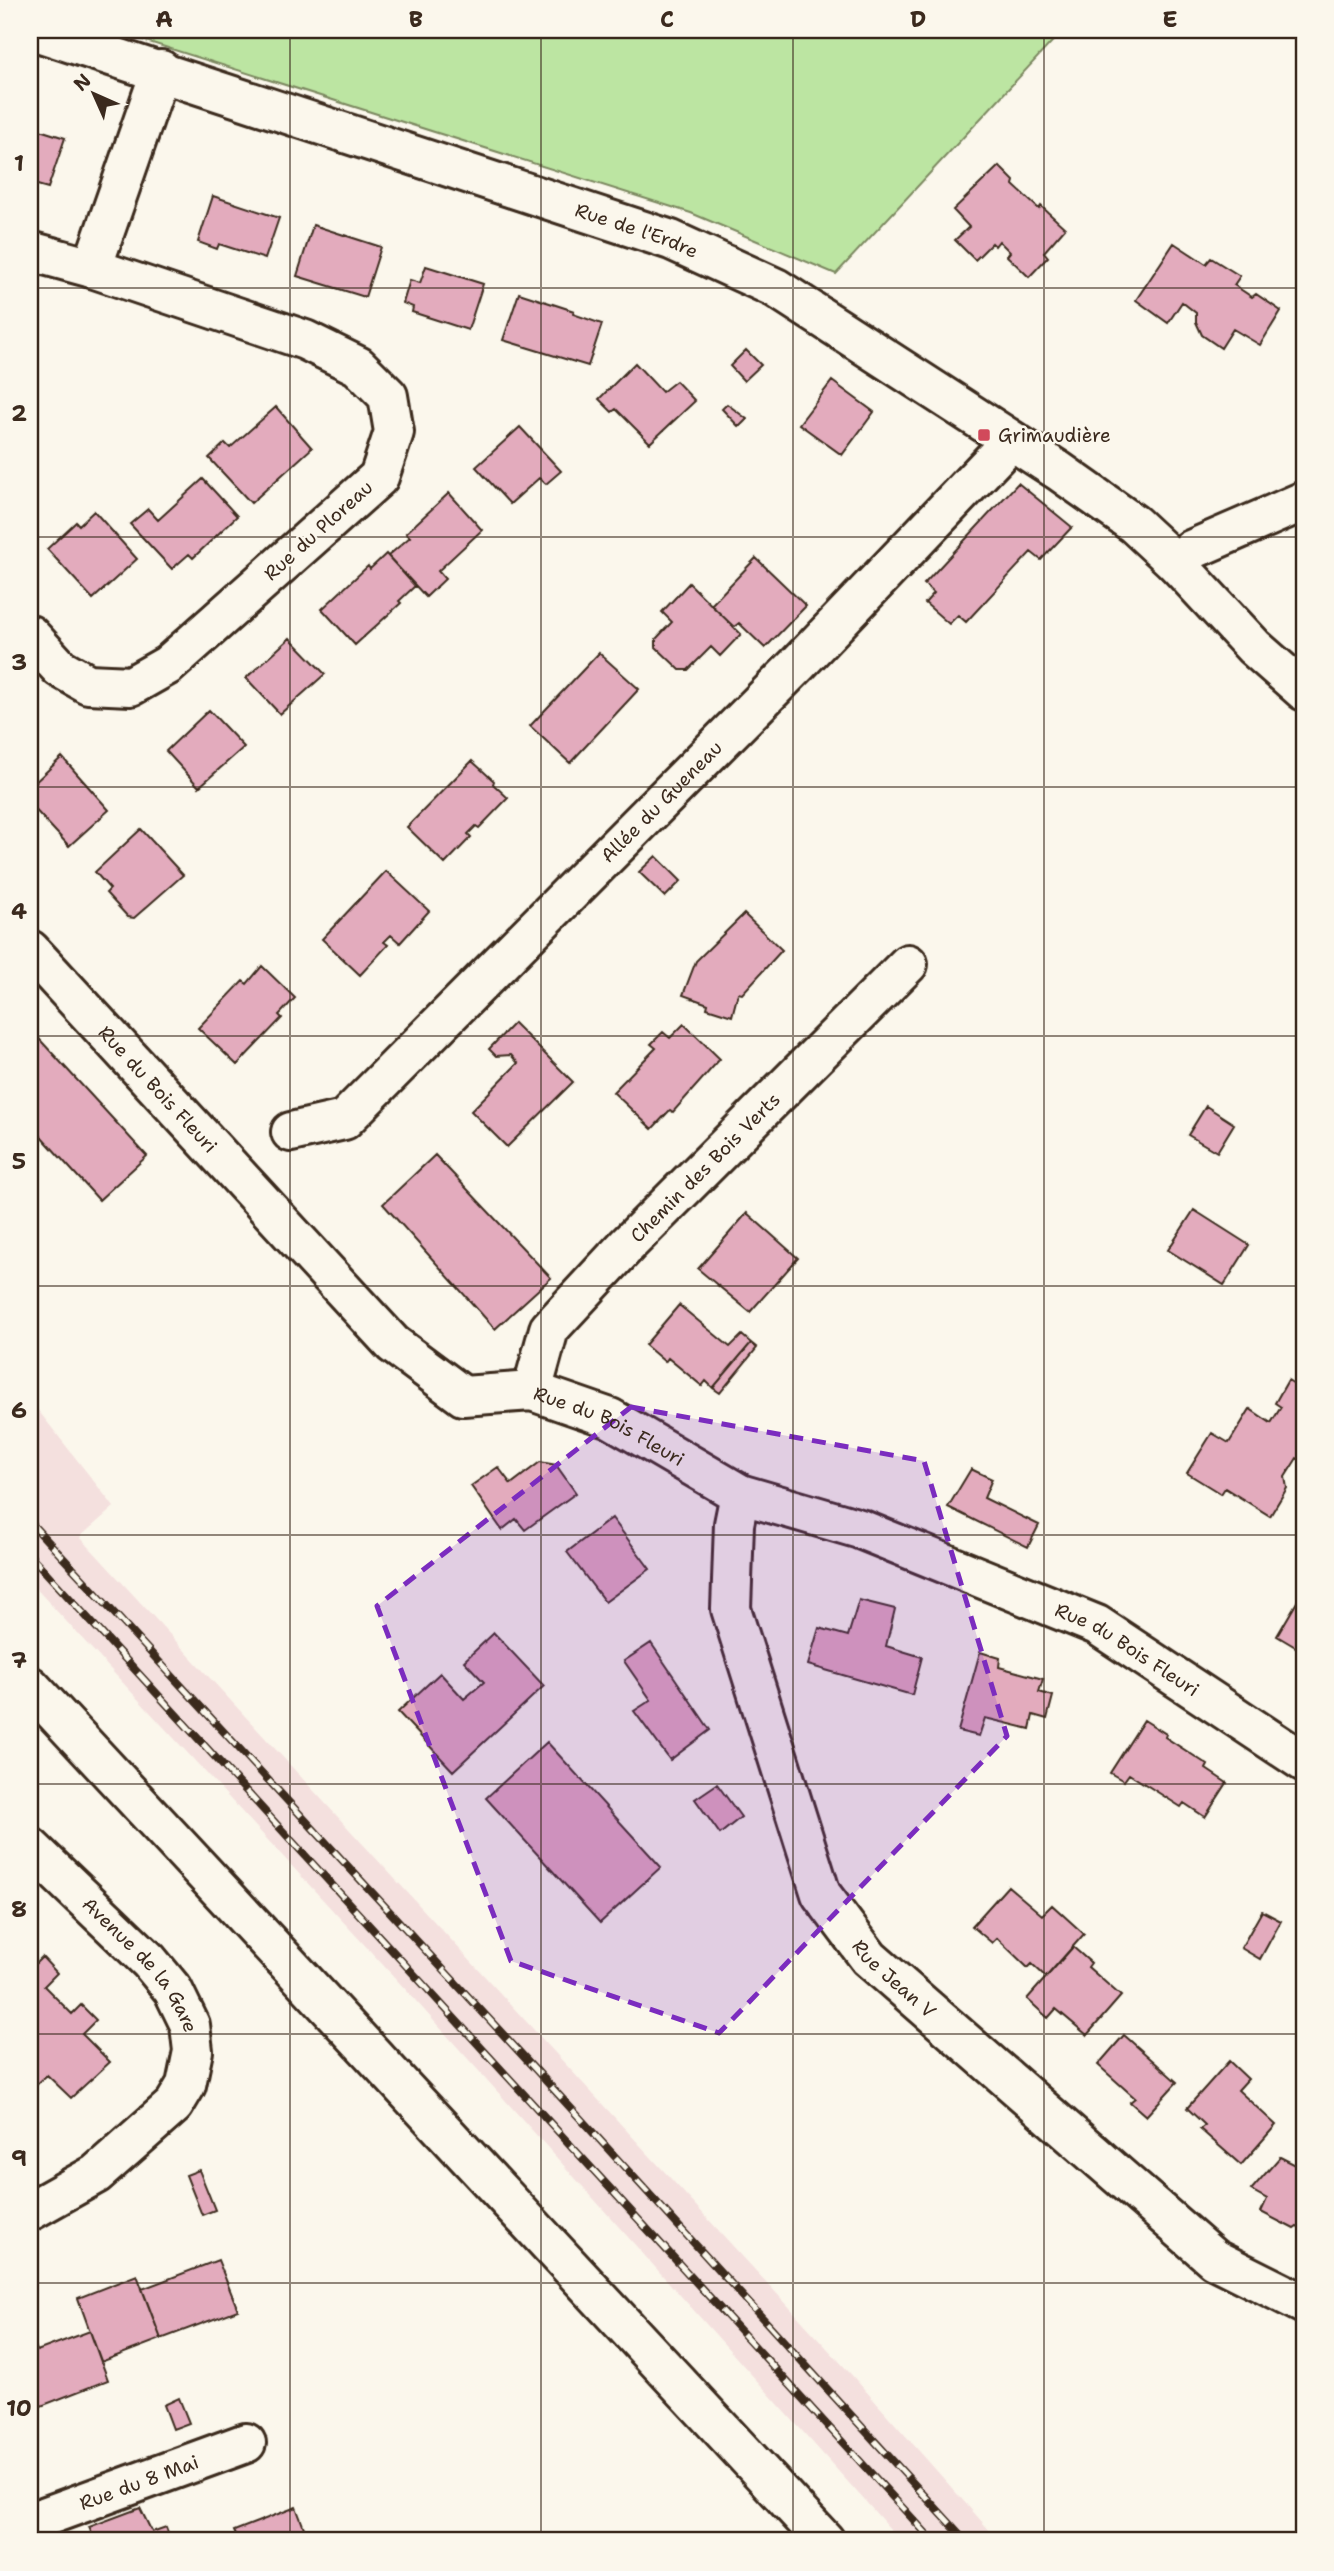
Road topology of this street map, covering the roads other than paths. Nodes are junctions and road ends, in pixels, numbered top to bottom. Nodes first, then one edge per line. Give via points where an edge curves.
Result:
1 (32, 30) edge
2 (161, 70) junction
3 (30, 251) edge
4 (92, 268) junction
5 (1011, 441) junction
6 (1304, 501) edge
7 (1176, 563) junction
8 (30, 635) edge
9 (1304, 691) edge
10 (30, 950) edge
11 (908, 964) dead end
12 (291, 1132) dead end
13 (532, 1391) junction
14 (740, 1494) junction
15 (30, 1686) edge
16 (1304, 1762) edge
17 (30, 1847) edge
18 (30, 2211) edge
19 (1304, 2304) edge
20 (246, 2443) dead end
21 (30, 2522) edge
22 (825, 2541) edge

1 - 2 street, Rue de l'Erdre
2 - 4 street
2 - 5 street, Rue de l'Erdre via 671,240 776,288
3 - 4 street, Rue du Ploreau
4 - 8 street, Rue du Ploreau via 305,340 358,366 388,396 394,432 379,477 168,664 131,686 88,684 60,668
5 - 7 street, Rue de l'Erdre via 1134,524
5 - 12 street, Allée du Gueneau via 798,663 344,1120
6 - 7 street via 1191,550
7 - 9 street, Rue de l'Erdre via 1254,647
10 - 13 street, Rue du Bois Fleuri via 393,1344 463,1396
11 - 13 street, Chemin des Bois Verts via 549,1329
13 - 14 street, Rue du Bois Fleuri via 610,1418
14 - 16 street, Rue du Bois Fleuri via 860,1529 1097,1625
14 - 19 street, Rue Jean V via 734,1524 731,1609 821,1894 869,1958 1214,2259
15 - 22 street
17 - 18 street, Avenue de la Gare via 149,1961 173,1990 190,2025 193,2051 186,2085 174,2105 96,2174
20 - 21 street, Rue du 8 Mai

